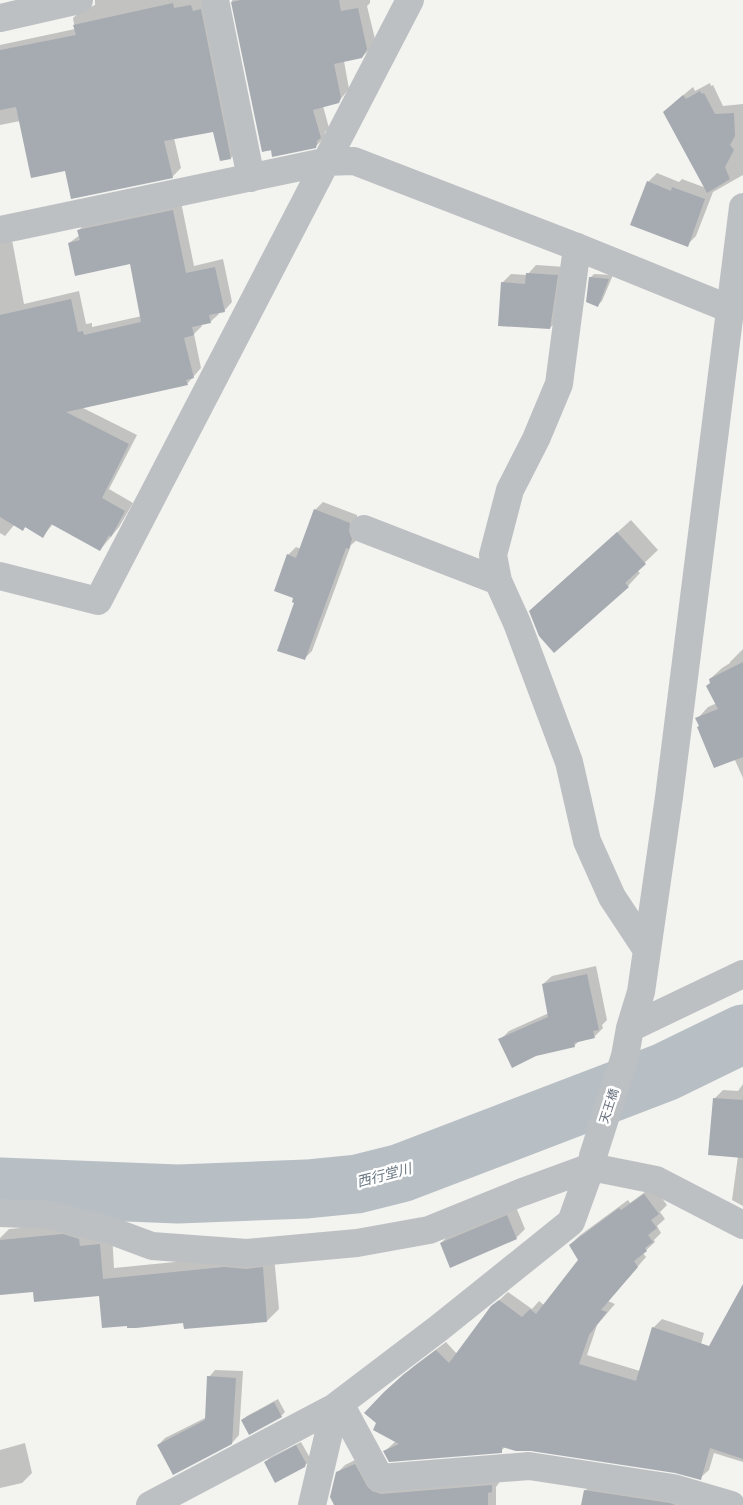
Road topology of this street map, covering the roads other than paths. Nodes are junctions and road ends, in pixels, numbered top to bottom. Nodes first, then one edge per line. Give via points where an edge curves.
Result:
1 (79, 0) edge
2 (215, 0) edge
3 (410, 0) edge
4 (0, 18) edge
5 (324, 162) junction
6 (251, 178) junction
7 (743, 207) edge
8 (0, 230) edge
9 (577, 247) junction
10 (730, 308) junction
11 (734, 356) edge
12 (364, 529) dead end
13 (0, 576) edge
14 (498, 581) junction
15 (647, 950) junction
16 (743, 974) edge
17 (630, 1028) junction
18 (592, 1162) junction
19 (0, 1212) edge
20 (743, 1224) edge
21 (337, 1405) junction
22 (150, 1505) edge
23 (312, 1505) edge
24 (731, 1505) edge

1 - 4 street
2 - 6 street
3 - 5 street
5 - 6 street
5 - 9 street via 354,161
5 - 13 street via 98,601
6 - 8 street
7 - 10 street, 天王橋
9 - 10 street
9 - 14 street via 559,384 510,490 493,555
10 - 11 street, 天王橋
11 - 15 street, 天王橋
12 - 14 street
14 - 15 street via 569,762 587,841 612,898
15 - 17 street, 天王橋 via 641,992
16 - 17 street
17 - 18 street, 天王橋 via 625,1056
18 - 19 street via 429,1230 357,1243 247,1253 152,1246 109,1230 49,1215
18 - 20 street via 656,1180
18 - 21 street, 天王橋 via 571,1222
21 - 22 street, 天王橋
21 - 23 street
21 - 24 street via 380,1478 529,1466 673,1488

